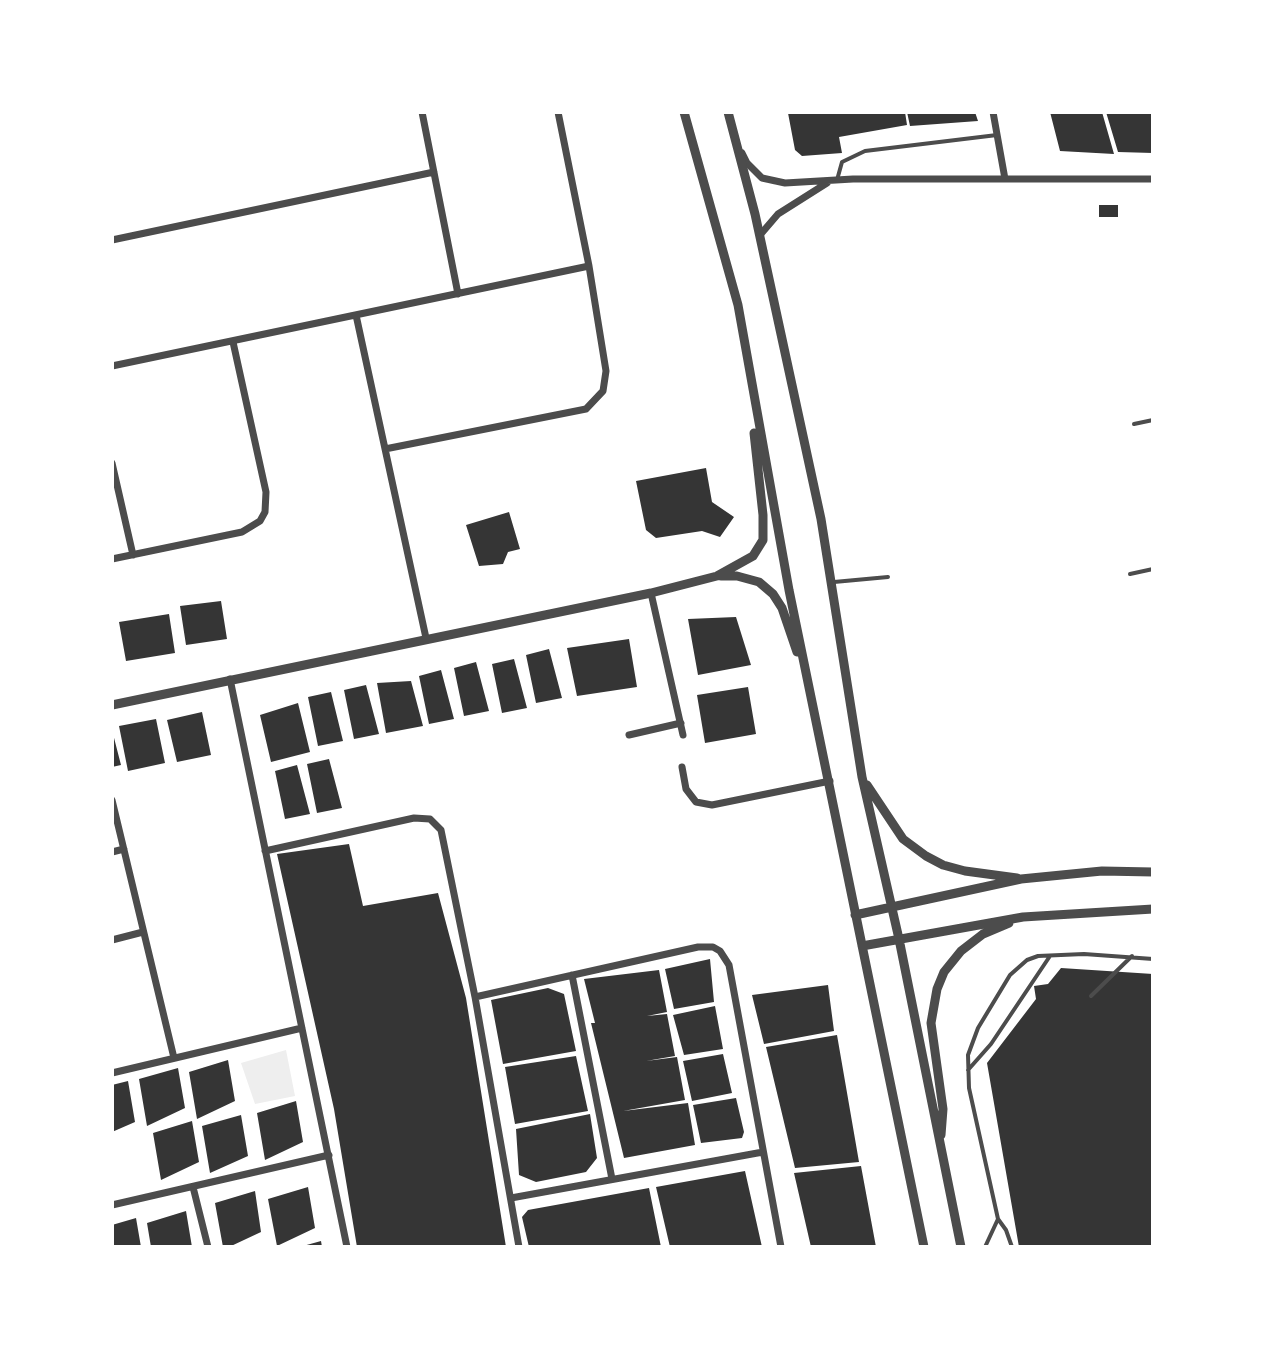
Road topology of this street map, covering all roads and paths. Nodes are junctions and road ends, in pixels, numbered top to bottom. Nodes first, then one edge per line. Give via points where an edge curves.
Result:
1 (422, 112) edge
2 (558, 112) edge
3 (684, 112) edge
4 (728, 112) edge
5 (993, 112) edge
6 (997, 135) junction
7 (736, 140) junction
8 (434, 172) junction
9 (1005, 179) junction
10 (1153, 179) edge
11 (834, 180) junction
12 (760, 235) junction
13 (112, 240) edge
14 (589, 266) junction
15 (458, 294) junction
16 (356, 315) junction
17 (233, 342) junction
18 (112, 366) edge
19 (753, 397) junction
20 (1153, 420) edge
21 (1134, 424) dead end
22 (385, 449) junction
23 (112, 463) edge
24 (133, 555) junction
25 (112, 559) edge
26 (1153, 569) edge
27 (1130, 574) dead end
28 (717, 576) junction
29 (888, 577) dead end
30 (831, 583) junction
31 (651, 593) junction
32 (426, 638) junction
33 (230, 679) junction
34 (810, 685) junction
35 (112, 705) edge
36 (681, 723) junction
37 (629, 735) dead end
38 (683, 735) dead end
39 (682, 767) dead end
40 (862, 777) junction
41 (830, 781) junction
42 (112, 800) edge
43 (124, 849) junction
44 (265, 851) junction
45 (112, 852) edge
46 (1153, 872) edge
47 (1021, 879) junction
48 (892, 908) junction
49 (1153, 909) edge
50 (855, 915) junction
51 (1023, 917) junction
52 (143, 932) junction
53 (899, 939) junction
54 (112, 940) edge
55 (862, 946) junction
56 (1050, 956) junction
57 (1132, 956) junction
58 (1153, 959) edge
59 (572, 975) junction
60 (1091, 996) dead end
61 (475, 997) junction
62 (302, 1028) junction
63 (174, 1058) junction
64 (968, 1070) junction
65 (112, 1073) edge
66 (940, 1142) junction
67 (763, 1152) junction
68 (329, 1155) junction
69 (612, 1179) junction
70 (193, 1187) junction
71 (511, 1198) junction
72 (112, 1205) edge
73 (998, 1219) junction
74 (208, 1247) edge
75 (347, 1247) edge
76 (519, 1247) edge
77 (781, 1247) edge
78 (924, 1247) edge
79 (961, 1247) edge
80 (985, 1247) edge
81 (1012, 1247) edge

1 - 8 street
2 - 14 street
3 - 19 street via 738,305
4 - 7 street
5 - 6 street
6 - 9 street
6 - 11 lane via 865,151 842,162
7 - 11 street via 762,178 785,183
7 - 12 street
8 - 13 street
8 - 15 street
9 - 10 street
9 - 11 street
11 - 12 street via 778,214
12 - 30 street
14 - 15 street
14 - 22 street via 606,371 603,391 586,409
15 - 16 street
16 - 17 street
16 - 22 street
17 - 18 street
17 - 24 street via 266,492 265,512 242,532
19 - 28 street via 763,540 753,556
19 - 34 street
20 - 21 lane
22 - 32 street
23 - 24 street
24 - 25 street
26 - 27 lane
28 - 31 street
28 - 34 street via 759,582 773,594
29 - 30 lane
30 - 40 street
31 - 32 street
31 - 36 street
32 - 33 street
33 - 35 street
33 - 44 street
34 - 41 street
36 - 37 street
36 - 38 street
39 - 41 street via 686,789 696,802 712,805
40 - 47 street via 903,839 926,856 965,871
40 - 48 street
41 - 50 street
42 - 43 street
43 - 45 street
43 - 52 street
44 - 61 street via 414,818 437,823
44 - 62 street
46 - 47 street
47 - 48 street
48 - 50 street
48 - 53 street
49 - 51 street
50 - 55 street
51 - 53 street
51 - 66 street via 971,941 951,961 937,989 931,1023 943,1109
52 - 54 street
52 - 63 street
53 - 55 street
53 - 66 street
55 - 78 street
56 - 57 lane
56 - 64 lane
56 - 64 lane via 1027,960 1010,975 972,1041
57 - 58 lane
57 - 60 lane
59 - 61 street
59 - 67 street via 698,947 720,951 729,965
59 - 69 street
61 - 71 street
62 - 63 street
62 - 68 street
63 - 65 street
64 - 73 lane
66 - 79 street
67 - 69 street
67 - 77 street
68 - 70 street
68 - 75 street
69 - 71 street
70 - 72 street
70 - 74 street
71 - 76 street
73 - 80 lane
73 - 81 lane

